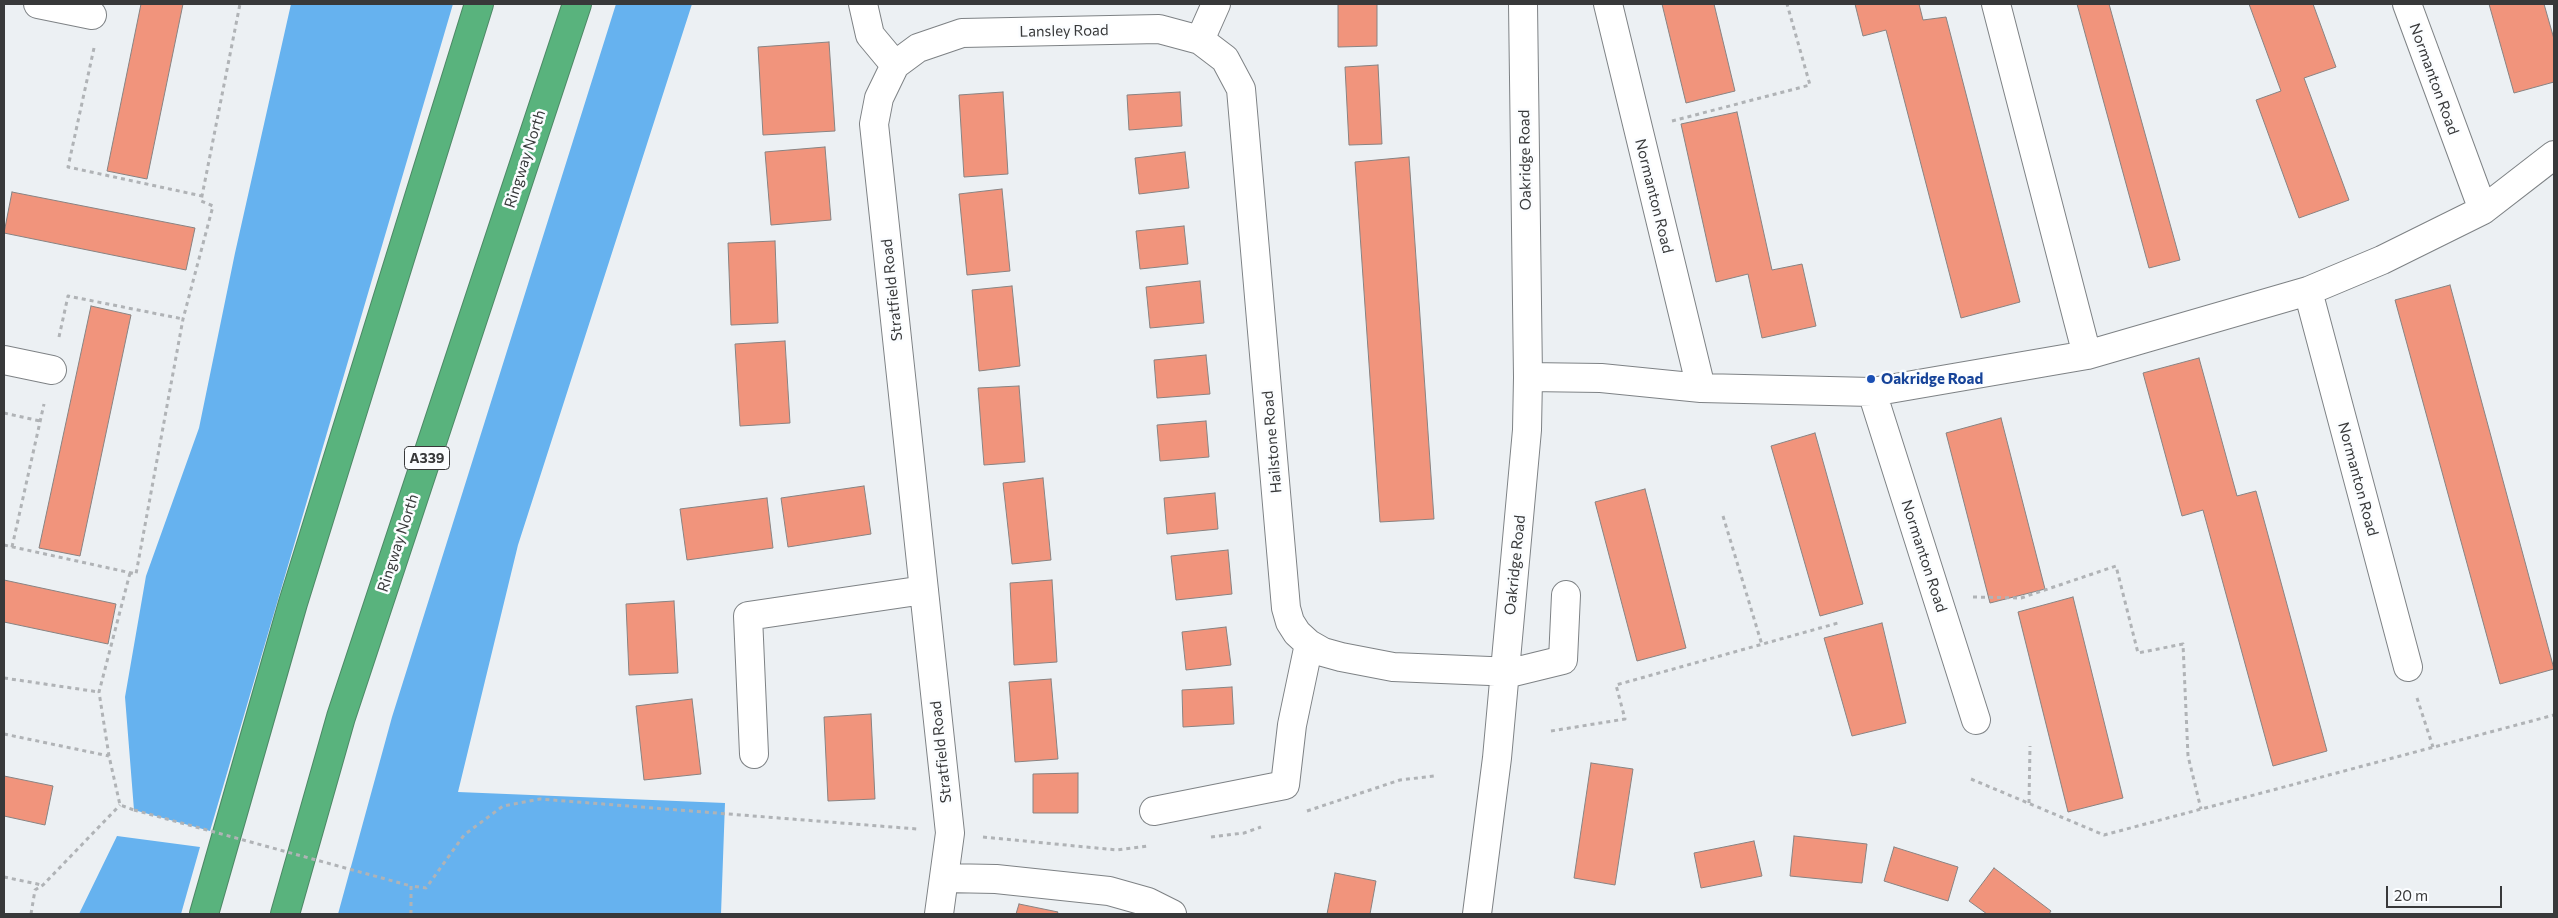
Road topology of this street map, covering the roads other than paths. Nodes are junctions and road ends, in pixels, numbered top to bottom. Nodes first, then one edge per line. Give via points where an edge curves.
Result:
1 (38, 4) edge
2 (479, 4) edge
3 (577, 4) edge
4 (863, 4) edge
5 (1216, 4) edge
6 (1523, 4) edge
7 (1608, 4) edge
8 (1996, 4) edge
9 (2407, 4) edge
10 (92, 15) dead end
11 (1200, 40) junction
12 (895, 65) junction
13 (2554, 155) edge
14 (2483, 210) junction
15 (2308, 291) junction
16 (2087, 355) junction
17 (4, 360) edge
18 (52, 370) dead end
19 (1528, 377) junction
20 (1700, 388) junction
21 (1872, 392) junction
22 (924, 590) junction
23 (1566, 595) dead end
24 (1309, 644) junction
25 (2408, 667) road end
26 (1509, 672) junction
27 (1976, 720) dead end
28 (754, 754) dead end
29 (1154, 811) dead end
30 (944, 878) junction
31 (204, 914) edge
32 (285, 914) edge
33 (939, 914) edge
34 (1172, 914) edge
35 (1477, 914) edge

1 - 10 street
2 - 31 highway via 293,603
3 - 32 highway, Ringway North / A339 via 341,717
4 - 12 street via 870,36
5 - 11 street
6 - 19 street, Oakridge Road
7 - 20 street, Normanton Road
8 - 16 street
9 - 14 street, Normanton Road
11 - 12 street, Lansley Road via 1159,29 962,33 918,48
11 - 24 street, Hailstone Road via 1225,59 1241,89 1286,608 1297,633
12 - 22 street, Stratfield Road via 879,98 874,124
13 - 14 street
14 - 15 street via 2382,260
15 - 16 street
15 - 25 street, Normanton Road
16 - 21 street
17 - 18 street
19 - 20 street via 1601,378
19 - 26 street, Oakridge Road
20 - 21 street
21 - 27 street, Normanton Road
22 - 28 street via 748,616
22 - 30 street, Stratfield Road via 950,833
23 - 26 street via 1563,660
24 - 26 street, Hailstone Road via 1341,658 1393,667
24 - 29 street via 1292,725 1285,785
26 - 35 street, Oakridge Road
30 - 33 street, Stratfield Road
30 - 34 street via 996,879 1109,891 1148,902

